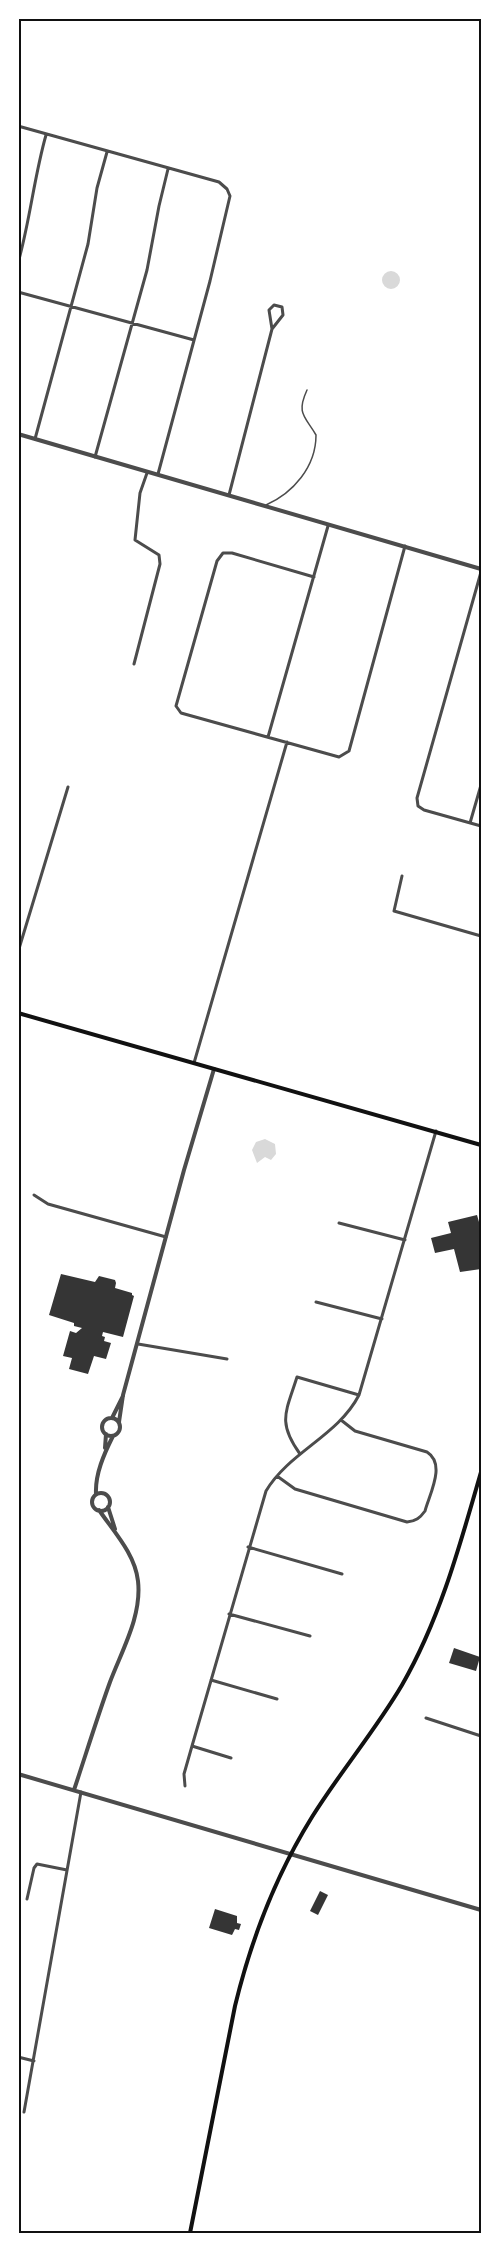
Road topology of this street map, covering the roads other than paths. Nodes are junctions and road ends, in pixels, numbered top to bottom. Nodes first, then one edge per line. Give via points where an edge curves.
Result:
1 (18, 126) edge
2 (46, 135) junction
3 (107, 152) junction
4 (168, 169) junction
5 (18, 263) edge
6 (18, 292) edge
7 (72, 306) junction
8 (133, 323) junction
9 (272, 329) junction
10 (194, 340) junction
11 (307, 390) dead end
12 (18, 435) edge
13 (35, 439) junction
14 (95, 457) junction
15 (147, 473) junction
16 (157, 476) junction
17 (228, 497) junction
18 (262, 507) junction
19 (328, 526) junction
20 (405, 546) junction
21 (481, 570) edge
22 (314, 577) junction
23 (134, 664) dead end
24 (268, 737) junction
25 (287, 742) junction
26 (481, 785) edge
27 (68, 788) dead end
28 (470, 823) junction
29 (481, 826) edge
30 (402, 876) dead end
31 (481, 936) edge
32 (18, 952) edge
33 (18, 1013) edge
34 (194, 1063) junction
35 (214, 1070) junction
36 (436, 1131) junction
37 (481, 1145) edge
38 (34, 1196) dead end
39 (339, 1222) dead end
40 (166, 1237) junction
41 (405, 1240) junction
42 (316, 1302) dead end
43 (382, 1319) junction
44 (138, 1344) junction
45 (227, 1359) dead end
46 (123, 1395) junction
47 (359, 1395) junction
48 (112, 1418) junction
49 (341, 1420) junction
50 (118, 1422) junction
51 (106, 1434) junction
52 (113, 1436) junction
53 (105, 1450) junction
54 (300, 1454) junction
55 (481, 1472) edge
56 (98, 1476) junction
57 (277, 1476) junction
58 (103, 1493) junction
59 (96, 1494) junction
60 (108, 1507) junction
61 (99, 1510) junction
62 (115, 1529) junction
63 (248, 1547) junction
64 (342, 1574) dead end
65 (229, 1614) junction
66 (310, 1636) dead end
67 (211, 1680) junction
68 (277, 1699) dead end
69 (426, 1719) dead end
70 (481, 1736) edge
71 (192, 1746) junction
72 (231, 1758) dead end
73 (18, 1774) edge
74 (185, 1786) dead end
75 (74, 1790) junction
76 (81, 1792) junction
77 (290, 1855) junction
78 (67, 1870) junction
79 (27, 1899) dead end
80 (481, 1910) edge
81 (18, 2057) edge
82 (34, 2061) junction
83 (24, 2112) dead end
84 (190, 2233) edge

1 - 2 street
2 - 3 street
2 - 5 street
3 - 4 street
3 - 7 street
4 - 8 street
4 - 10 street via 219,183 230,196
6 - 7 street
7 - 8 street
7 - 13 street
8 - 10 street
8 - 14 street
9 - 9 street via 283,315 282,308 274,306 269,310
9 - 17 street
10 - 16 street
11 - 18 lane via 301,414 316,435 312,457 295,486 282,498
12 - 13 street
13 - 14 street
14 - 15 street
15 - 16 street
15 - 23 street via 140,493 135,540 159,555 160,564
16 - 17 street
17 - 18 street
18 - 19 street
19 - 20 street
19 - 22 street
20 - 21 street
20 - 25 street via 349,751 339,757
21 - 28 street via 417,798 418,806 424,810
22 - 24 street
22 - 24 street via 232,553 223,554 217,561 176,706 181,713
24 - 25 street
25 - 34 street
26 - 28 street
27 - 32 street
28 - 29 street
30 - 31 street via 394,911
33 - 34 main road
34 - 35 main road
35 - 36 main road
35 - 40 street
36 - 37 main road
36 - 41 street
38 - 40 street via 48,1204
39 - 41 street
40 - 44 street
41 - 43 street
42 - 43 street
43 - 47 street
44 - 45 street
44 - 46 street
46 - 48 street
46 - 50 street
47 - 49 street
47 - 54 street via 297,1377 285,1419 286,1431
48 - 50 street
48 - 51 street via 103,1425
49 - 54 street
49 - 57 street via 355,1431 427,1452 434,1458 437,1469 421,1516 407,1522 296,1489
50 - 52 street via 120,1429
51 - 52 street
51 - 53 street
52 - 53 street
53 - 56 street
54 - 57 street
55 - 77 main road via 431,1628 402,1684
56 - 58 street
56 - 59 street
57 - 63 street via 266,1491
58 - 59 street
58 - 60 street via 109,1497
59 - 61 street via 92,1503
60 - 61 street
60 - 62 street
61 - 62 street
62 - 75 street via 135,1570 139,1598
63 - 64 street
63 - 65 street
65 - 66 street
65 - 67 street
67 - 68 street
67 - 71 street
69 - 70 street
71 - 72 street
71 - 74 street via 184,1774
73 - 75 street
75 - 76 street
76 - 77 street
76 - 78 street
77 - 80 street
77 - 84 main road via 263,1915 243,1975
78 - 79 street via 37,1864
78 - 82 street
81 - 82 street
82 - 83 street

